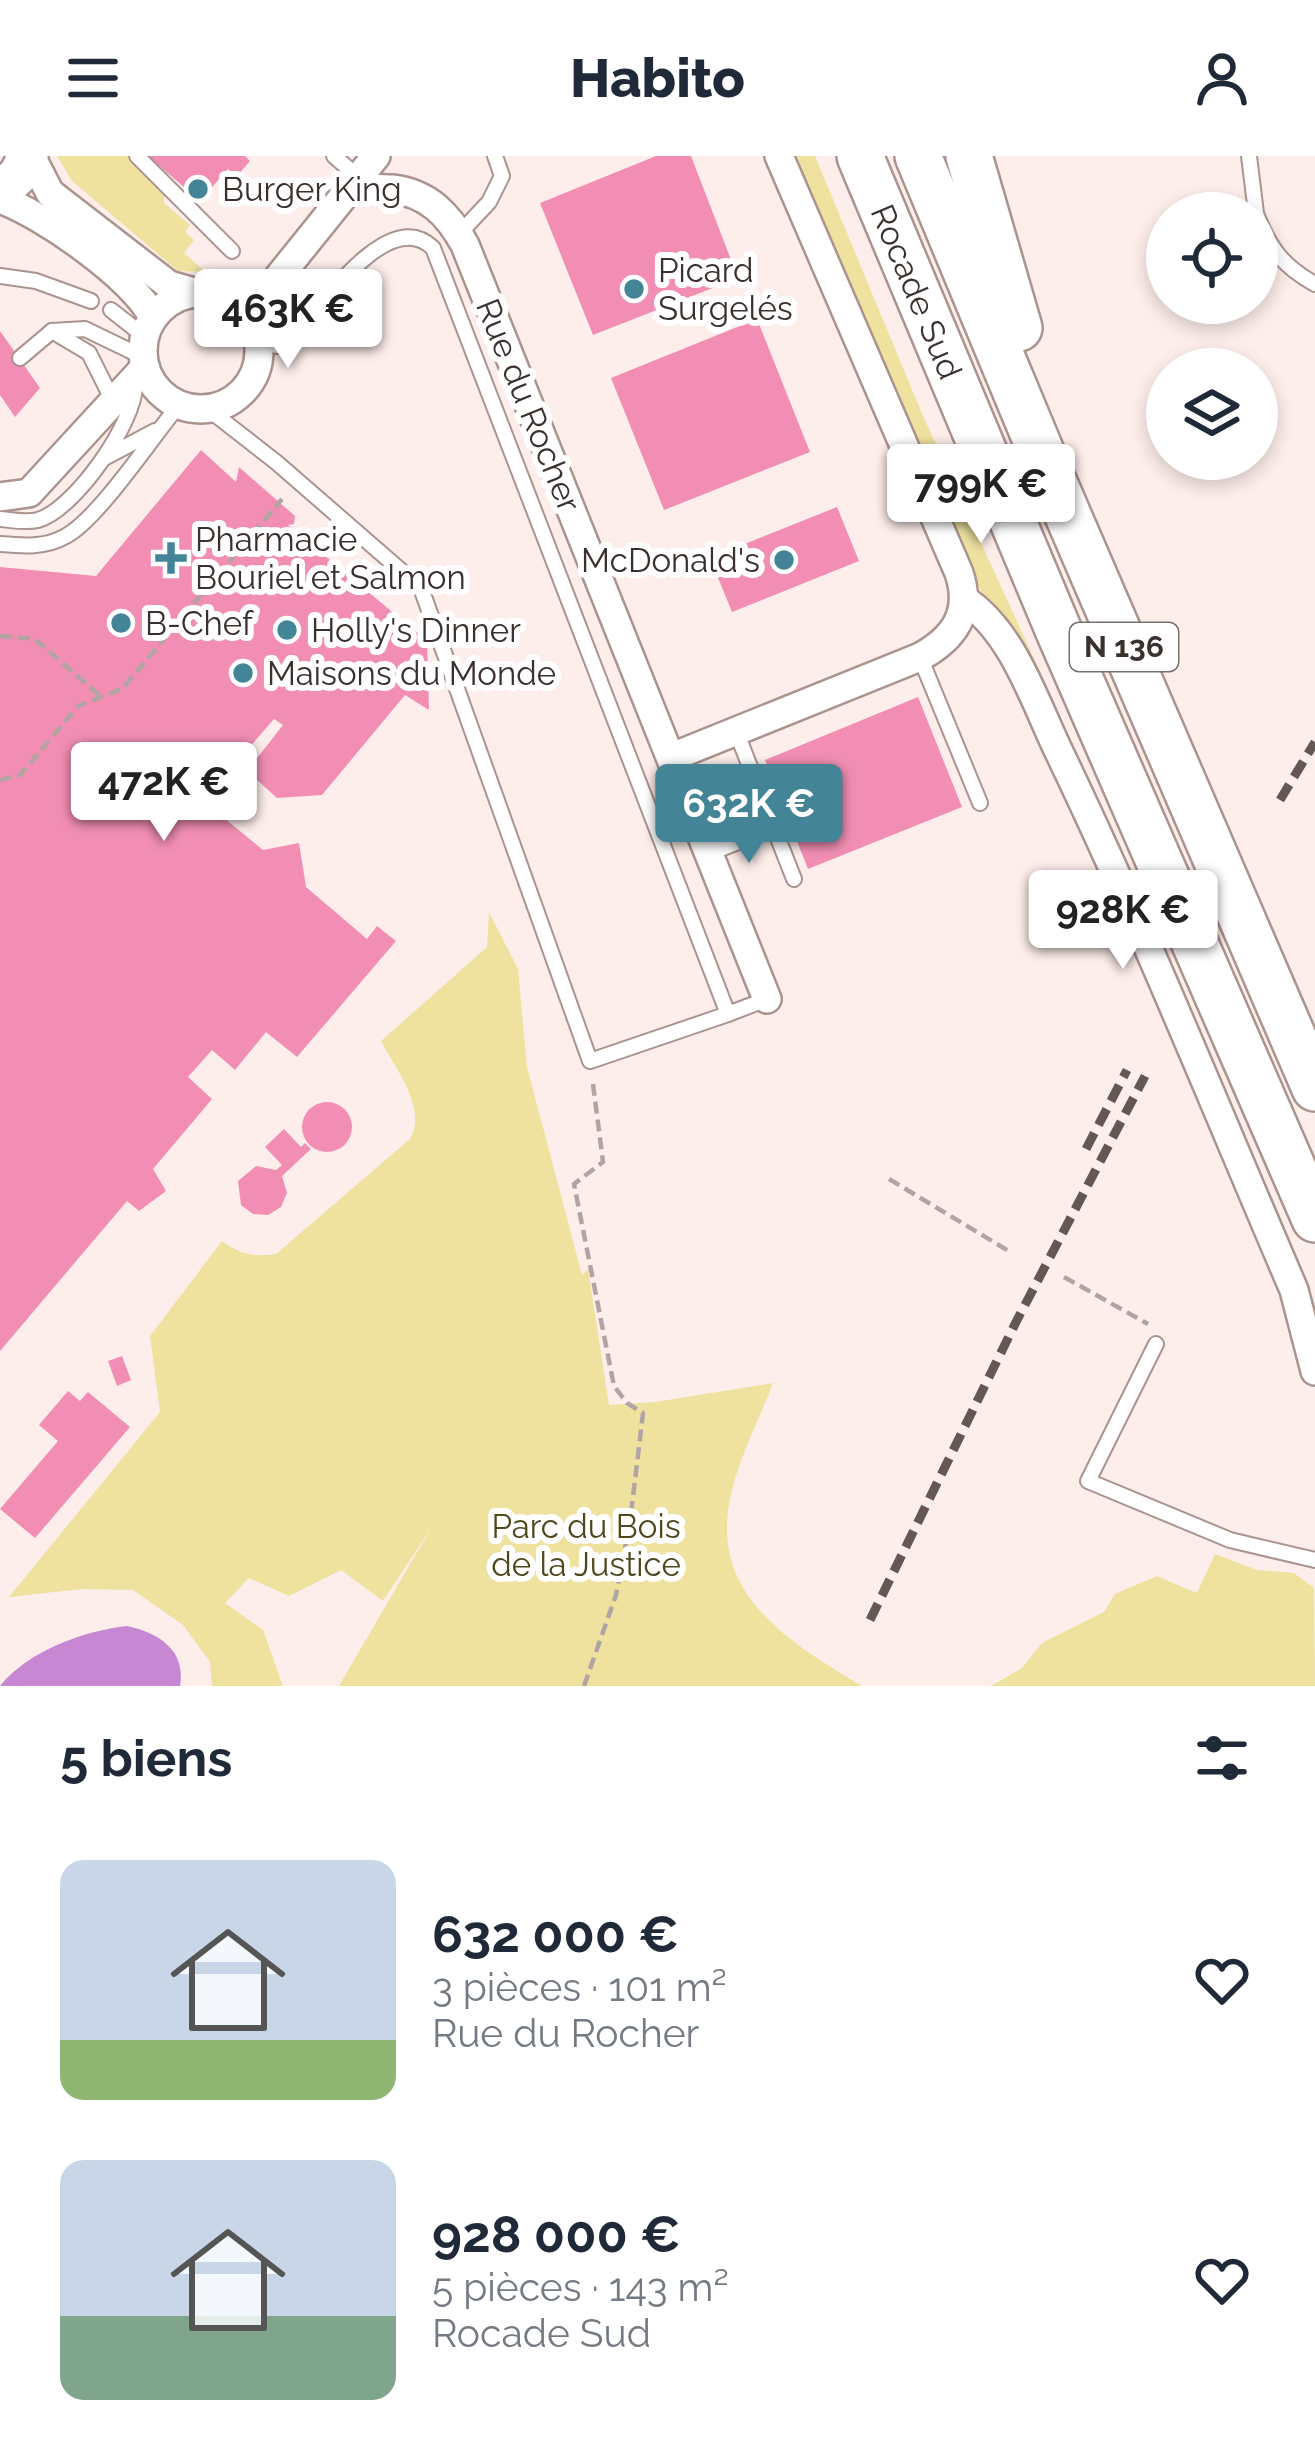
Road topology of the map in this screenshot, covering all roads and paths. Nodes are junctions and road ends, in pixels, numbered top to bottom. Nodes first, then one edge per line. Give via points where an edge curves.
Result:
1 (29, 156) edge
2 (137, 156) edge
3 (334, 156) edge
4 (376, 156) edge
5 (495, 156) edge
6 (779, 156) edge
7 (860, 156) edge
8 (918, 156) edge
9 (970, 156) edge
10 (1249, 156) edge
11 (353, 175) junction
12 (1253, 192) edge
13 (0, 195) edge
14 (459, 234) junction
15 (232, 251) dead end
16 (1278, 258) edge
17 (0, 276) edge
18 (1315, 284) edge
19 (194, 292) junction
20 (91, 302) dead end
21 (111, 310) dead end
22 (248, 315) junction
23 (52, 331) junction
24 (259, 343) junction
25 (144, 351) junction
26 (20, 358) dead end
27 (113, 401) junction
28 (194, 407) junction
29 (156, 431) junction
30 (106, 457) junction
31 (1051, 476) junction
32 (299, 483) junction
33 (0, 497) edge
34 (0, 519) edge
35 (0, 544) edge
36 (965, 600) junction
37 (0, 636) edge
38 (920, 657) junction
39 (101, 697) junction
40 (736, 731) junction
41 (671, 757) junction
42 (0, 780) edge
43 (980, 803) dead end
44 (774, 828) junction
45 (710, 853) junction
46 (794, 878) dead end
47 (767, 1000) joint
48 (728, 1014) junction
49 (590, 1061) junction
50 (1315, 1088) edge
51 (890, 1179) dead end
52 (1315, 1219) edge
53 (1012, 1253) dead end
54 (1064, 1277) dead end
55 (1156, 1336) joint
56 (1315, 1371) edge
57 (1315, 1560) edge
58 (584, 1686) edge

1 - 13 main road
1 - 19 street via 50,193 170,285
2 - 15 lane
3 - 11 lane
4 - 11 street
5 - 14 lane via 502,176
6 - 36 street
7 - 52 highway, Rocade Sud / N 136
8 - 31 highway, Rocade Sud / N 136
9 - 31 highway via 1011,309 1046,396
10 - 12 lane
11 - 14 street, Rue du Rocher via 365,187 424,198
11 - 22 street
13 - 25 street via 133,288
14 - 41 street, Rue du Rocher
16 - 18 lane
17 - 20 lane via 36,280
19 - 22 street via 229,299
19 - 25 street via 170,301
21 - 25 lane
22 - 24 street
23 - 25 lane via 85,328
23 - 26 lane
23 - 27 lane via 89,353
24 - 28 street via 251,381 232,400
24 - 48 lane via 291,341 392,238 417,237 433,248
25 - 27 street
25 - 28 street via 158,390
25 - 30 lane via 135,400
27 - 33 street via 28,493
28 - 29 lane
28 - 32 lane
29 - 30 lane
29 - 35 lane via 68,536 35,547
30 - 34 lane via 43,519
31 - 50 highway, Rocade Sud / N 136
32 - 39 path via 122,689
32 - 49 lane via 421,588
36 - 38 street via 951,636
36 - 56 street via 1011,653 1093,823 1294,1289
37 - 39 path via 35,639
38 - 40 street
38 - 43 lane
39 - 42 path via 78,706 20,775
40 - 41 street
40 - 44 lane
41 - 45 street, Rue du Rocher
44 - 45 lane
44 - 46 lane
45 - 47 street, Rue du Rocher
47 - 48 lane, Rue du Rocher
48 - 49 lane, Rue du Rocher
49 - 58 path via 603,1162 574,1184 614,1386 643,1413 616,1595
51 - 53 path
54 - 55 path
55 - 57 lane via 1088,1481 1230,1540

